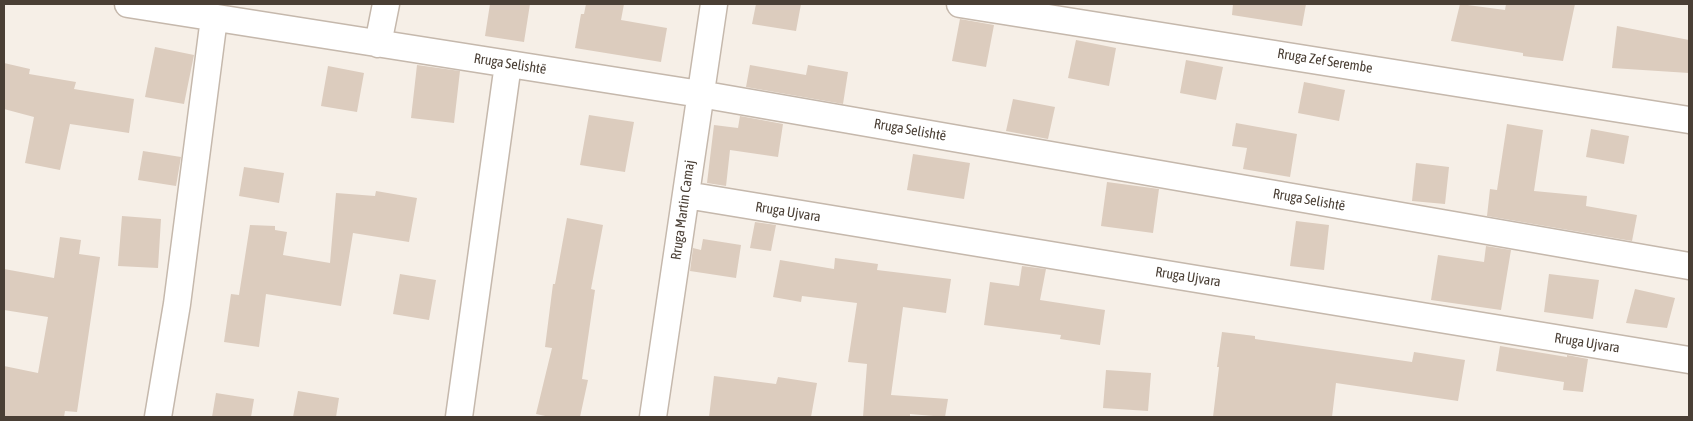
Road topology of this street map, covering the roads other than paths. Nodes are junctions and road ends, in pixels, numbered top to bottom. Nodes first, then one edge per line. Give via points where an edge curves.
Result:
1 (128, 4) edge
2 (386, 4) edge
3 (714, 4) edge
4 (960, 4) edge
5 (206, 13) edge
6 (378, 44) junction
7 (508, 64) junction
8 (700, 94) junction
9 (1689, 120) edge
10 (686, 195) junction
11 (1689, 266) edge
12 (1689, 360) edge
13 (158, 417) edge
14 (459, 417) edge
15 (653, 417) edge

1 - 5 street, Rruga Selishtë
2 - 6 street
3 - 8 street, Rruga Martin Camaj
4 - 9 street, Rruga Zef Serembe
5 - 6 street, Rruga Selishtë
5 - 13 street via 177,304
6 - 7 street, Rruga Selishtë
7 - 8 street, Rruga Selishtë
7 - 14 street
8 - 10 street, Rruga Martin Camaj
8 - 11 street, Rruga Selishtë
10 - 12 street, Rruga Ujvara
10 - 15 street, Rruga Martin Camaj

